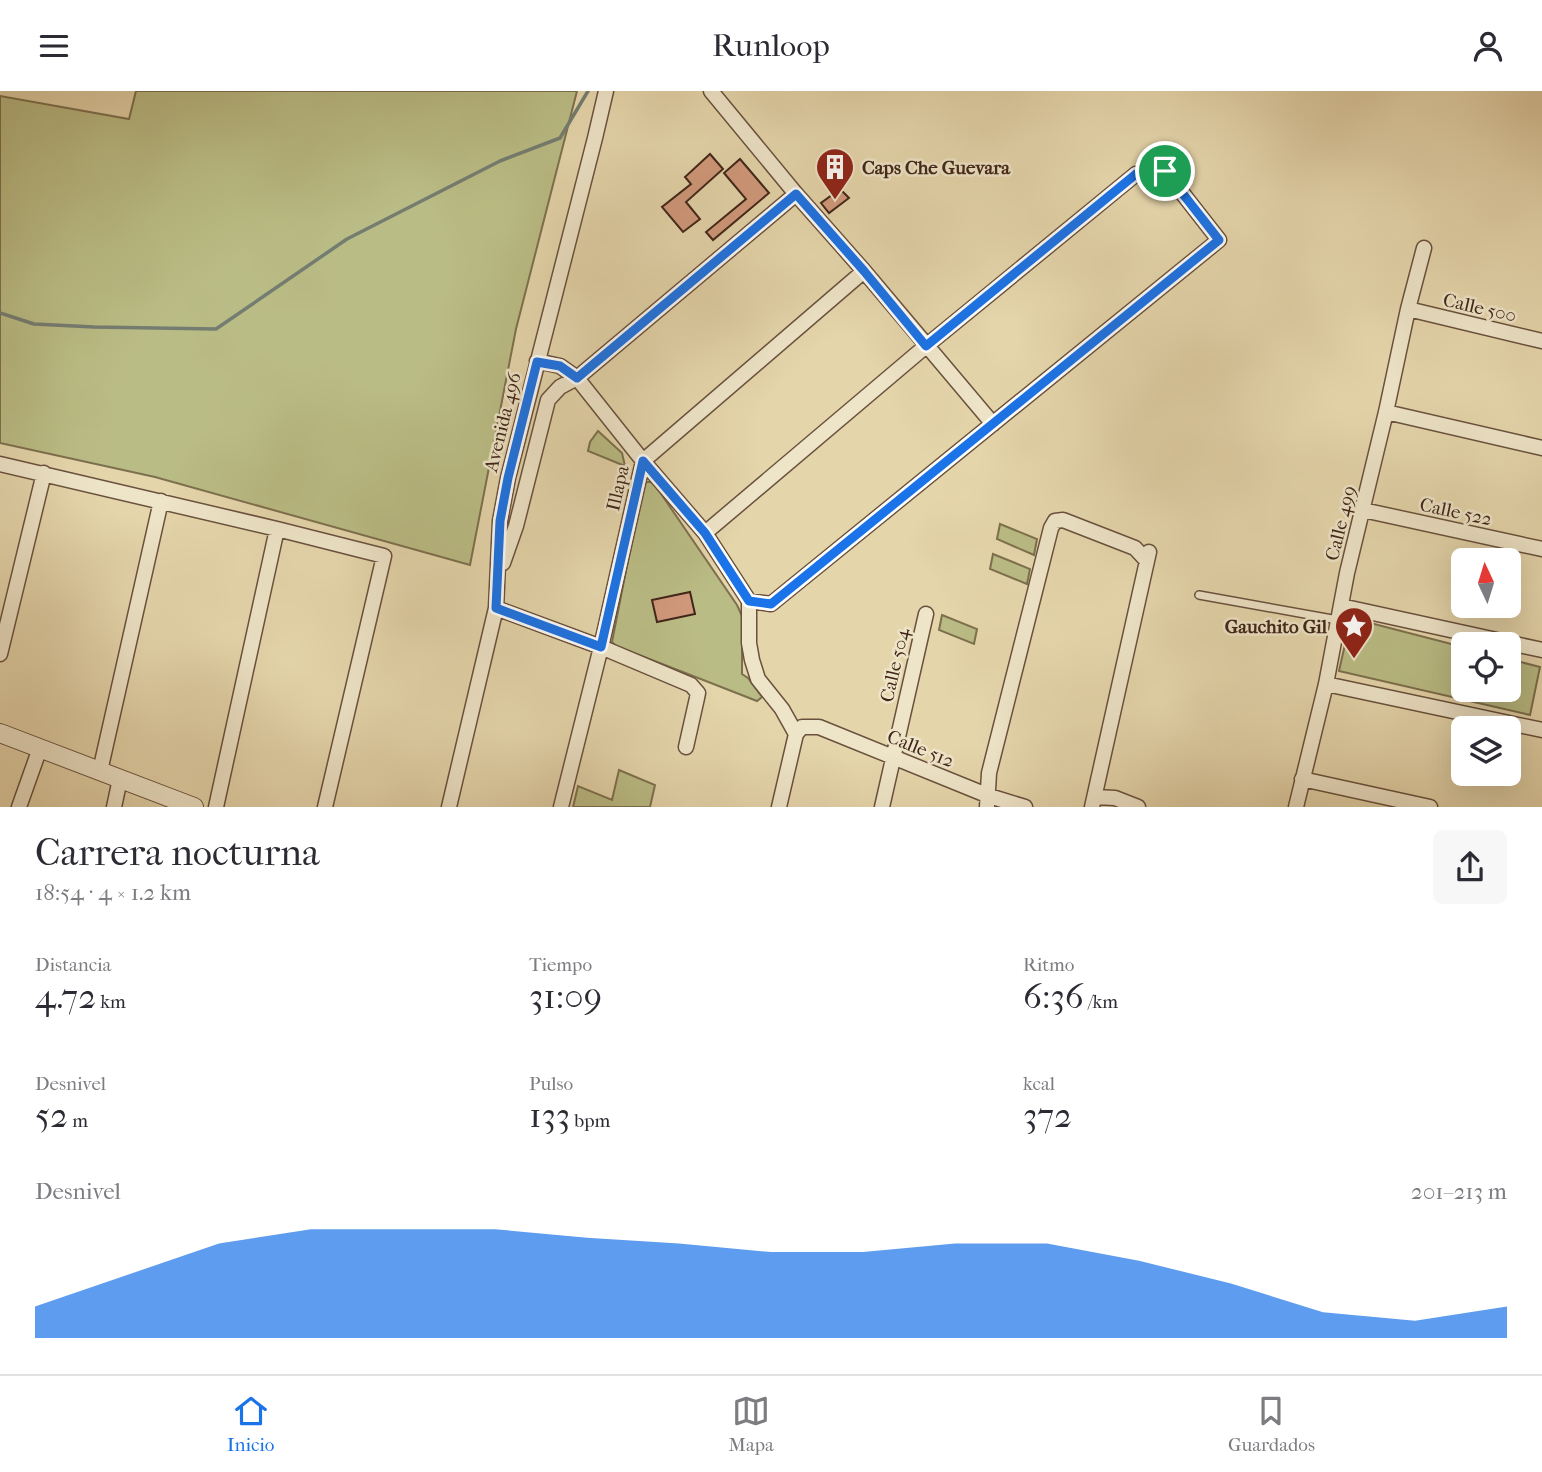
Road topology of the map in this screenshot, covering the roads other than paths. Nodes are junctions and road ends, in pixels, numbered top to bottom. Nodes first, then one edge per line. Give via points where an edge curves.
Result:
1 (606, 91) edge
2 (710, 91) edge
3 (796, 194) junction
4 (1424, 248) dead end
5 (864, 271) junction
6 (1408, 309) junction
7 (1542, 341) edge
8 (926, 346) junction
9 (537, 362) junction
10 (577, 378) junction
11 (1386, 412) junction
12 (993, 424) junction
13 (1542, 448) edge
14 (643, 461) junction
15 (0, 464) edge
16 (44, 473) junction
17 (161, 501) junction
18 (1363, 510) junction
19 (277, 529) junction
20 (705, 533) junction
21 (1542, 549) edge
22 (497, 578) junction
23 (1199, 595) dead end
24 (749, 601) junction
25 (496, 608) junction
26 (1339, 613) junction
27 (926, 614) dead end
28 (601, 647) junction
29 (1542, 650) edge
30 (0, 654) edge
31 (1326, 684) junction
32 (799, 730) junction
33 (1542, 730) edge
34 (0, 733) edge
35 (686, 747) dead end
36 (40, 748) junction
37 (893, 757) junction
38 (100, 771) junction
39 (120, 779) junction
40 (1302, 779) junction
41 (988, 801) edge
42 (1093, 802) edge
43 (19, 807) edge
44 (114, 807) edge
45 (194, 807) edge
46 (216, 807) edge
47 (325, 807) edge
48 (449, 807) edge
49 (561, 807) edge
50 (779, 807) edge
51 (882, 807) edge
52 (1025, 807) edge
53 (1138, 807) edge
54 (1296, 807) edge
55 (1430, 807) edge

1 - 9 street, Avenida 496
2 - 3 street
3 - 5 street
3 - 10 street
4 - 6 street, Calle 499
5 - 8 street
5 - 14 street, Illapa
6 - 7 street, Calle 500
6 - 11 street, Calle 499
8 - 12 street
8 - 12 street via 1136,174 1165,171 1219,240
8 - 20 street
9 - 10 street via 560,366
9 - 22 street, Avenida 496 via 506,488
10 - 14 street
10 - 22 street via 559,387 548,400 516,526
11 - 13 street
11 - 18 street, Calle 499
12 - 24 street via 771,604
14 - 20 street
14 - 28 street, Illapa
15 - 16 street
16 - 17 street
16 - 30 street
17 - 19 street
17 - 38 street
18 - 21 street, Calle 522
18 - 26 street, Calle 499
19 - 46 street
19 - 47 street via 384,556
20 - 24 street
22 - 25 street, Avenida 496
23 - 26 lane
24 - 32 street via 749,643 758,679
25 - 28 street
25 - 48 street, Avenida 496
26 - 29 street
26 - 31 street, Calle 499
27 - 37 street, Calle 504
28 - 35 street via 691,685 698,693
28 - 49 street, Illapa
31 - 33 street
31 - 40 street, Calle 499
32 - 37 street, Calle 512 via 818,727
32 - 50 street
34 - 36 street
36 - 38 street
36 - 43 street
37 - 41 street, Calle 512
37 - 51 street, Calle 504
38 - 39 street
39 - 44 street
39 - 45 street
40 - 54 street, Calle 499
40 - 55 street
41 - 42 street via 989,773 1051,528 1055,521 1063,520 1148,556
41 - 52 street, Calle 512
42 - 53 street via 1115,798

